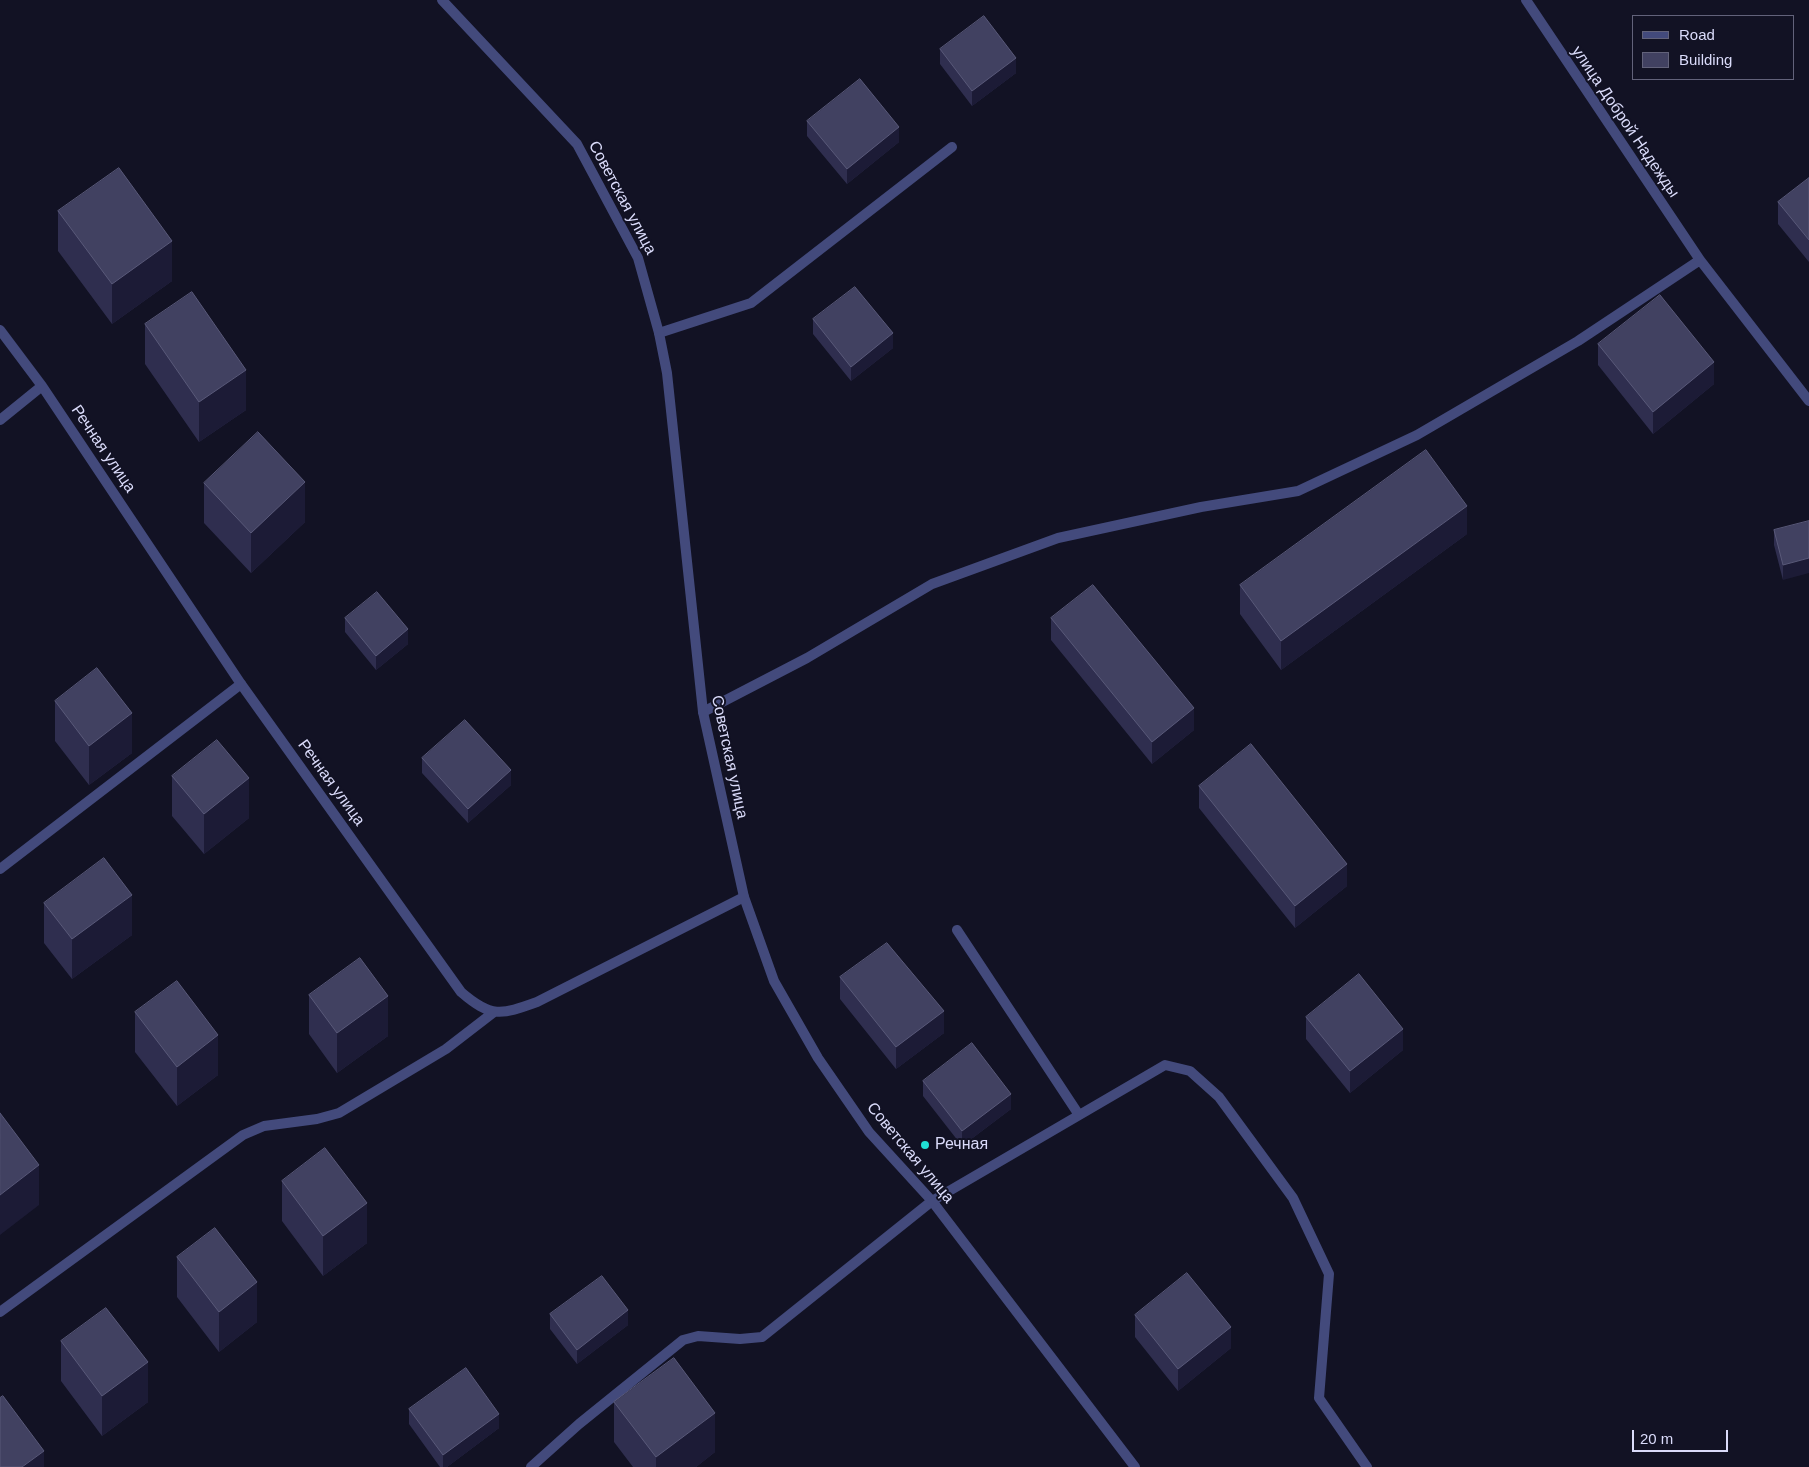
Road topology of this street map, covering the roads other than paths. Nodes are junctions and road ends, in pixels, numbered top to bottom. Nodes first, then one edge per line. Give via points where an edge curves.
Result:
1 (442, 0) edge
2 (1526, 0) edge
3 (952, 147) dead end
4 (1700, 260) junction
5 (0, 330) edge
6 (659, 333) junction
7 (42, 386) junction
8 (1809, 401) edge
9 (0, 420) edge
10 (241, 684) junction
11 (703, 712) junction
12 (0, 869) edge
13 (744, 898) junction
14 (957, 930) dead end
15 (494, 1012) junction
16 (1080, 1115) junction
17 (932, 1201) junction
18 (0, 1312) edge
19 (1131, 1465) edge
20 (531, 1467) edge
21 (1367, 1467) edge

1 - 6 street, Советская улица via 577,144 638,258
2 - 4 street, улица Доброй Надежды
3 - 6 street via 751,303
4 - 8 street, улица Доброй Надежды
4 - 11 street via 1578,341 1426,430 1298,491 1201,507 1058,538 932,584 807,658
5 - 7 street, Речная улица
6 - 11 street, Советская улица via 667,373
7 - 9 street
7 - 10 street, Речная улица
10 - 12 street
10 - 15 street, Речная улица via 461,992 476,1005
11 - 13 street, Советская улица
13 - 15 street via 537,1002 514,1010
13 - 17 street, Советская улица via 774,981 818,1058 869,1132
14 - 16 street
15 - 18 street via 446,1049 338,1113 264,1126 242,1135
16 - 17 street
16 - 21 street via 1166,1065 1190,1071 1219,1097 1293,1198 1329,1274 1320,1398
17 - 19 street, Советская улица
17 - 20 street via 762,1337 698,1336 682,1340

